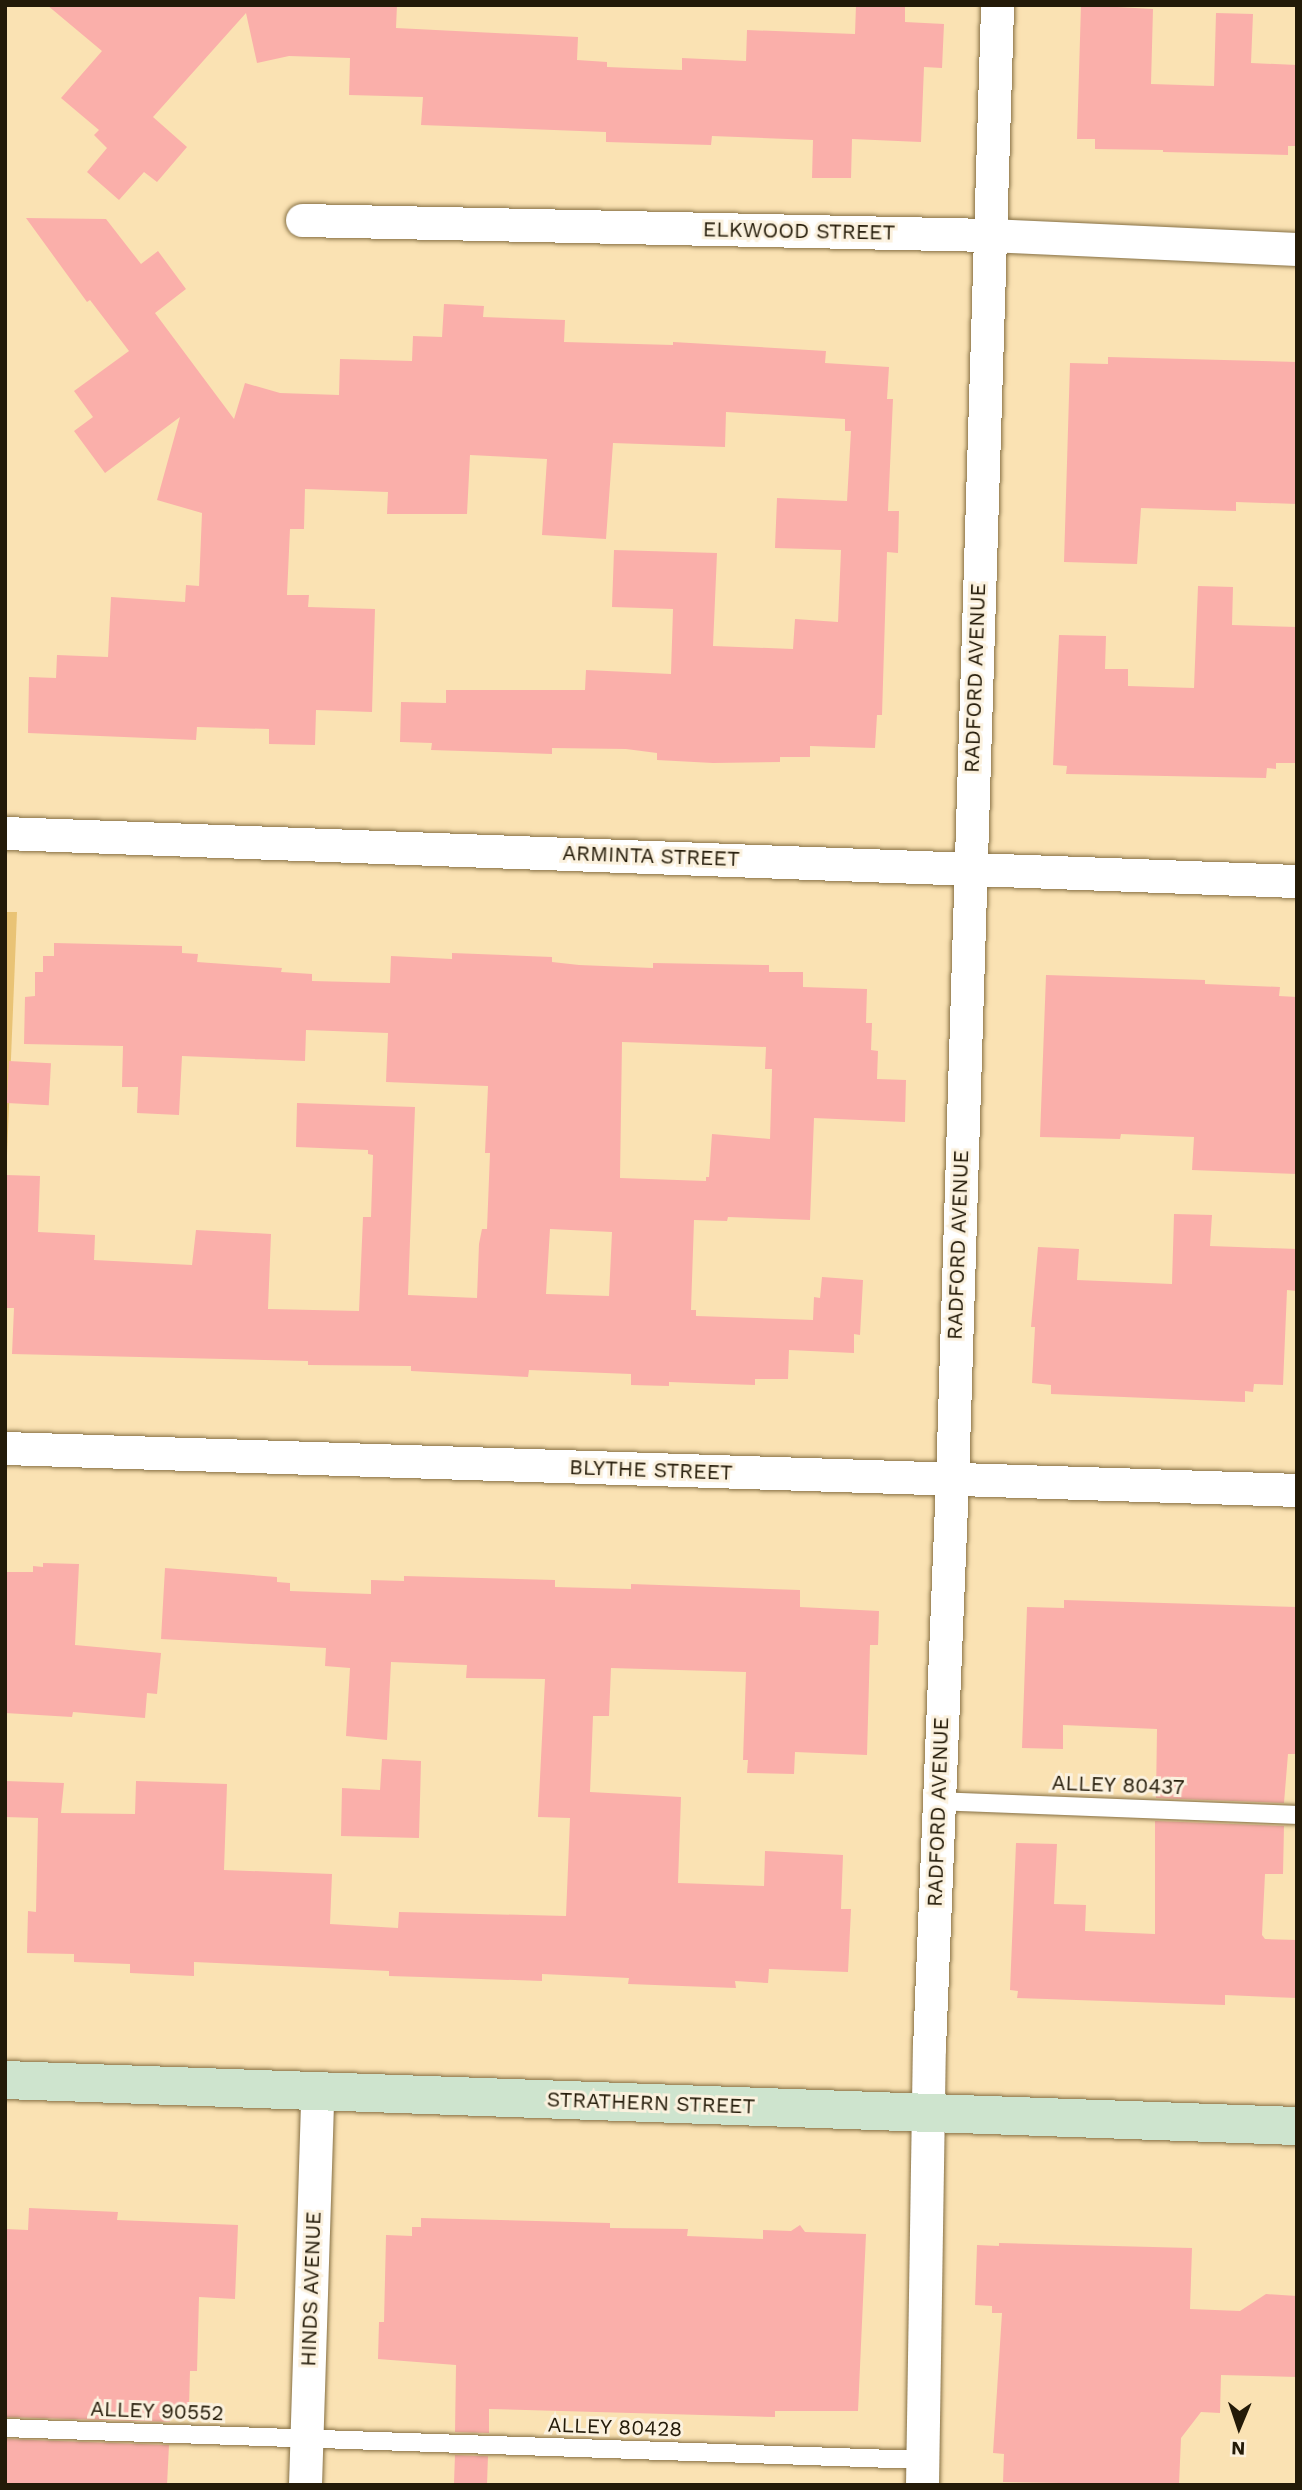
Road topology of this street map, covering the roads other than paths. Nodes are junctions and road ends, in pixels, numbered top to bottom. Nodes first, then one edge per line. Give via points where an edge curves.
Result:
1 (997, 5) edge
2 (302, 220) dead end
3 (989, 235) junction
4 (1297, 249) edge
5 (5, 833) edge
6 (968, 867) junction
7 (1297, 881) edge
8 (5, 1448) edge
9 (951, 1481) junction
10 (1297, 1490) edge
11 (937, 1801) junction
12 (1297, 1815) edge
13 (5, 2081) edge
14 (317, 2093) junction
15 (930, 2113) junction
16 (1297, 2126) edge
17 (5, 2428) edge
18 (307, 2439) junction
19 (922, 2473) edge
20 (305, 2485) edge

1 - 3 street, RADFORD AVENUE
2 - 3 street, ELKWOOD STREET
3 - 4 street, ELKWOOD STREET
3 - 6 street, RADFORD AVENUE
5 - 6 street, ARMINTA STREET
6 - 7 street, ARMINTA STREET
6 - 9 street, RADFORD AVENUE
8 - 9 street, BLYTHE STREET
9 - 10 street, BLYTHE STREET
9 - 11 street, RADFORD AVENUE
11 - 12 lane, ALLEY 80437
11 - 15 street, RADFORD AVENUE
13 - 14 main road, STRATHERN STREET
14 - 15 main road, STRATHERN STREET
14 - 18 street, HINDS AVENUE
15 - 16 main road, STRATHERN STREET
15 - 19 street, RADFORD AVENUE
17 - 18 lane, ALLEY 90552
18 - 19 lane, ALLEY 80428
18 - 20 street, HINDS AVENUE

